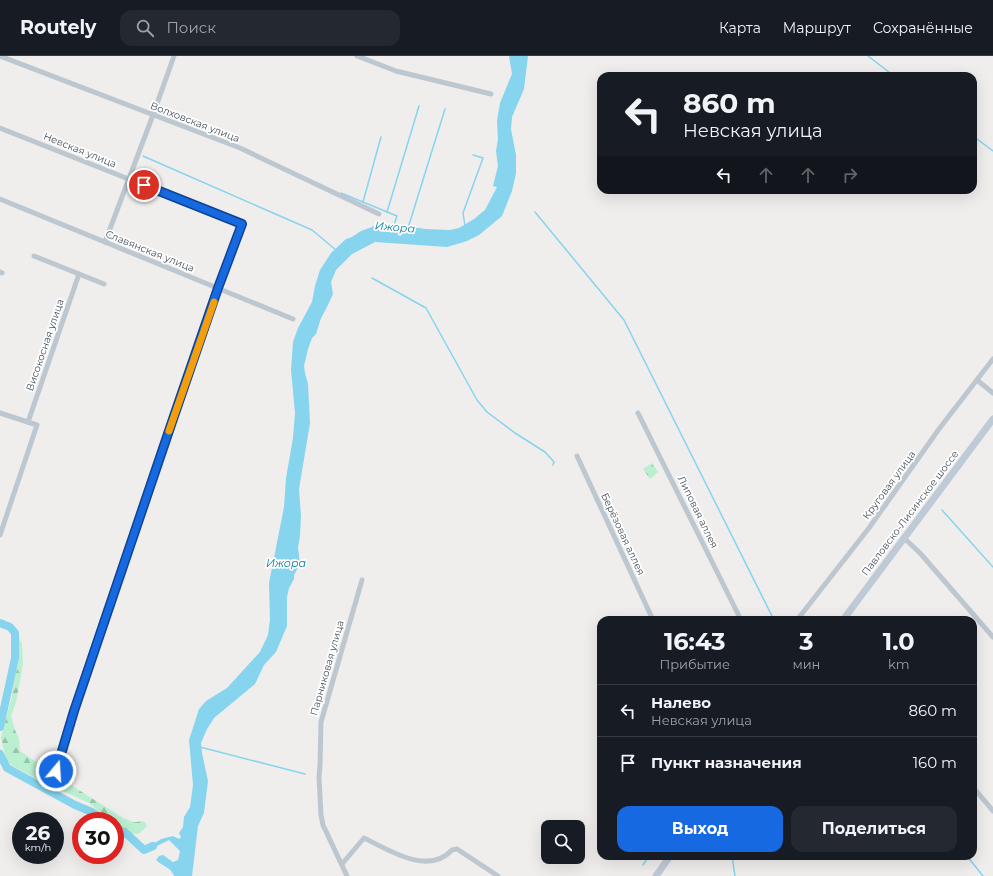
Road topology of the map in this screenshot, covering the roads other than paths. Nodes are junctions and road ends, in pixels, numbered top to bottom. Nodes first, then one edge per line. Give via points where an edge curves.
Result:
1 (0, 56) edge
2 (174, 56) edge
3 (357, 56) edge
4 (491, 94) dead end
5 (153, 116) junction
6 (0, 128) edge
7 (129, 179) junction
8 (0, 198) edge
9 (378, 214) dead end
10 (105, 242) junction
11 (34, 256) dead end
12 (79, 274) junction
13 (104, 284) dead end
14 (218, 288) junction
15 (293, 319) dead end
16 (993, 359) edge
17 (977, 380) junction
18 (993, 393) edge
19 (0, 413) edge
20 (638, 413) dead end
21 (993, 419) edge
22 (28, 422) junction
23 (577, 456) dead end
24 (0, 535) edge
25 (904, 538) junction
26 (362, 580) dead end
27 (651, 616) edge
28 (739, 616) edge
29 (800, 616) edge
30 (846, 616) edge
31 (975, 616) edge
32 (977, 619) edge
33 (993, 637) edge
34 (52, 783) dead end
35 (977, 792) edge
36 (993, 811) edge
37 (667, 860) edge
38 (342, 864) junction
39 (347, 876) edge
40 (498, 876) edge
41 (656, 876) edge

1 - 5 street, Волховская улица
2 - 5 street
3 - 4 street via 396,71
5 - 7 street
5 - 9 street, Волховская улица via 240,148
6 - 7 street, Невская улица
7 - 10 street
7 - 14 street, Невская улица via 242,224
8 - 10 street, Славянская улица
10 - 14 street, Славянская улица
11 - 12 street
12 - 13 street
12 - 22 street, Високосная улица
14 - 15 street, Славянская улица
14 - 34 street via 74,711
16 - 17 street, Круговая улица
17 - 18 street
17 - 29 street, Круговая улица
19 - 22 street
20 - 28 street, Липовая аллея
21 - 25 main road, Павловско-Лисинское шоссе
22 - 24 street via 37,425
23 - 27 street, Берёзовая аллея
25 - 30 main road, Павловско-Лисинское шоссе
25 - 31 street
26 - 38 street, Парниковая улица via 321,722 321,815 323,825
32 - 33 street
35 - 36 street
37 - 41 main road
38 - 39 street, Парниковая улица
38 - 40 street via 364,838 394,857 420,865 440,862 452,850 457,850

